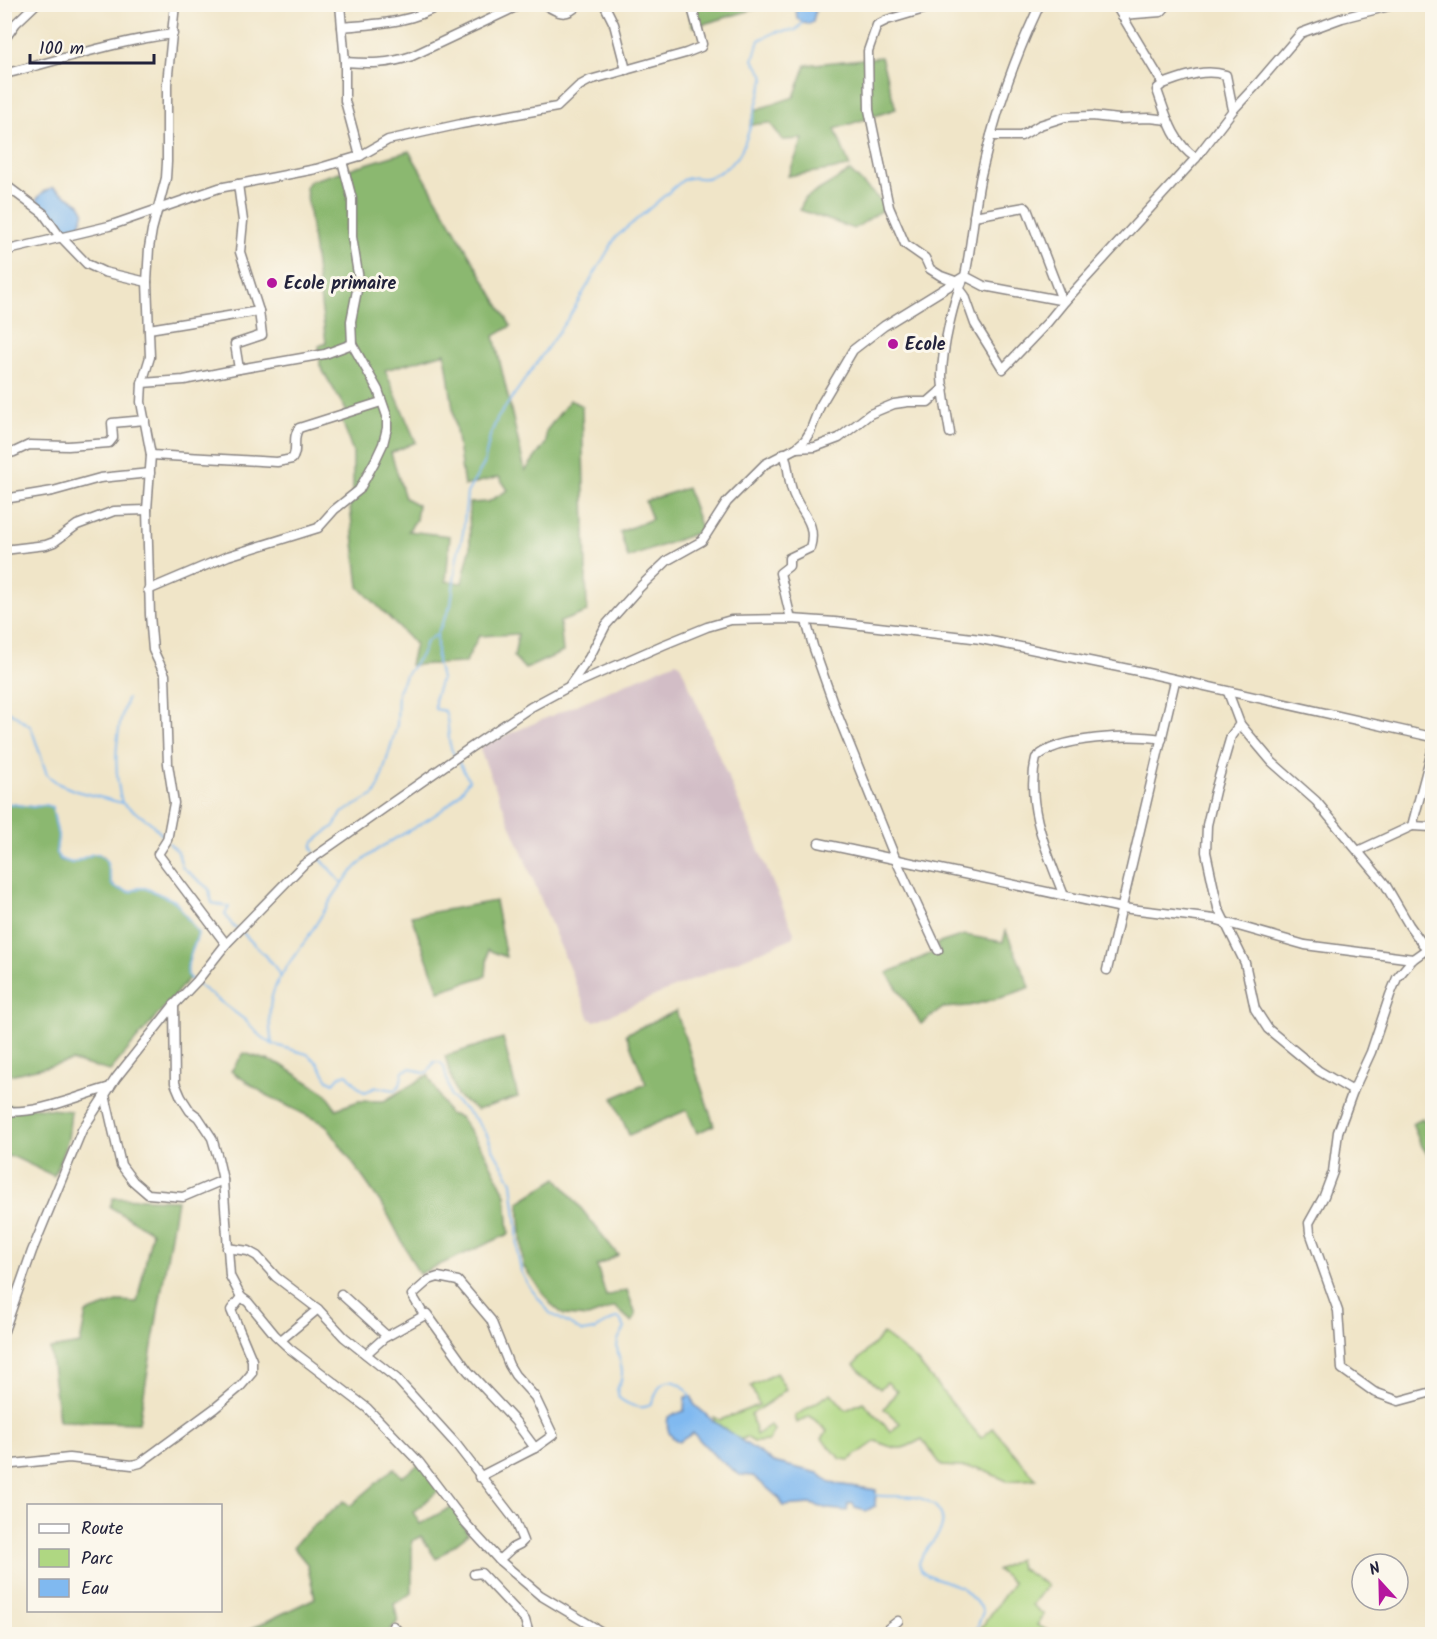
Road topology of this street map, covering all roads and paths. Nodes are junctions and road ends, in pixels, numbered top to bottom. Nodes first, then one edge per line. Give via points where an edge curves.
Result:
1 (36, 4) edge
2 (175, 4) edge
3 (340, 4) edge
4 (441, 4) edge
5 (522, 4) edge
6 (544, 4) edge
7 (579, 4) edge
8 (604, 4) edge
9 (691, 4) edge
10 (941, 4) edge
11 (1040, 4) edge
12 (1115, 4) edge
13 (1168, 4) edge
14 (1351, 4) edge
15 (1397, 4) edge
16 (1358, 14) junction
17 (1122, 15) junction
18 (342, 27) junction
19 (173, 34) junction
20 (4, 40) edge
21 (345, 62) junction
22 (626, 70) junction
23 (4, 74) edge
24 (1163, 84) junction
25 (1233, 110) junction
26 (1168, 120) junction
27 (991, 136) junction
28 (360, 156) junction
29 (1196, 158) junction
30 (342, 161) junction
31 (4, 184) edge
32 (238, 184) junction
33 (158, 210) junction
34 (974, 216) junction
35 (62, 238) junction
36 (4, 251) edge
37 (965, 276) junction
38 (147, 282) junction
39 (957, 285) junction
40 (1064, 300) junction
41 (259, 311) junction
42 (149, 329) junction
43 (352, 344) junction
44 (239, 369) junction
45 (142, 383) junction
46 (944, 388) junction
47 (381, 402) junction
48 (145, 420) junction
49 (950, 433) dead end
50 (796, 448) junction
51 (783, 453) junction
52 (4, 454) edge
53 (151, 455) junction
54 (150, 473) junction
55 (4, 499) edge
56 (147, 510) junction
57 (4, 550) edge
58 (148, 590) junction
59 (791, 620) junction
60 (806, 621) junction
61 (1175, 681) junction
62 (570, 686) junction
63 (1228, 692) junction
64 (1240, 724) junction
65 (1432, 737) edge
66 (1162, 739) junction
67 (1432, 751) edge
68 (1412, 826) junction
69 (1432, 827) edge
70 (819, 843) dead end
71 (1358, 851) junction
72 (896, 860) junction
73 (1064, 896) junction
74 (1122, 908) junction
75 (1224, 921) junction
76 (226, 944) junction
77 (938, 950) dead end
78 (1430, 953) edge
79 (1413, 960) junction
80 (1107, 970) dead end
81 (174, 1005) junction
82 (110, 1087) junction
83 (1353, 1092) junction
84 (105, 1095) junction
85 (4, 1111) edge
86 (222, 1180) junction
87 (227, 1248) junction
88 (341, 1294) dead end
89 (241, 1297) junction
90 (318, 1309) junction
91 (424, 1315) junction
92 (4, 1330) edge
93 (387, 1336) junction
94 (281, 1340) junction
95 (366, 1354) junction
96 (1432, 1392) edge
97 (535, 1448) junction
98 (4, 1465) edge
99 (479, 1476) junction
100 (499, 1560) junction
101 (474, 1574) dead end
102 (898, 1621) dead end
103 (393, 1626) dead end
104 (401, 1635) edge
105 (529, 1635) edge
106 (605, 1635) edge
107 (881, 1635) edge

1 - 20 street
2 - 19 street
3 - 18 street
4 - 18 street via 407,18
5 - 21 street via 395,62
6 - 7 street via 566,14
8 - 22 street via 614,24
9 - 22 street via 701,47
10 - 39 street via 877,25 867,56 869,110 888,201 905,244 925,258 930,269
11 - 27 street
12 - 17 street
13 - 17 street via 1161,12
14 - 16 street
15 - 16 street
16 - 25 street via 1301,33
17 - 24 street
18 - 21 street
19 - 23 street via 135,39
19 - 33 street via 167,84 167,162
21 - 28 street via 345,101
22 - 28 street via 590,80 557,107 388,140
24 - 25 street via 1184,75 1226,75
24 - 26 street via 1157,90
25 - 29 street
26 - 27 street via 1071,116 1021,136
26 - 29 street via 1180,144
27 - 34 street
28 - 30 street
29 - 40 street
30 - 32 street
30 - 43 street via 352,199 352,237 359,280 351,321
31 - 35 street via 43,213
32 - 33 street
32 - 41 street via 243,221 240,252
33 - 35 street
33 - 38 street
34 - 37 street
34 - 40 street via 1025,207
35 - 36 street
35 - 38 street via 87,264
37 - 39 street
37 - 40 street via 984,286
38 - 42 street
39 - 40 street via 1003,369
39 - 46 street via 942,366
39 - 50 street via 884,326 853,350 820,406 810,432
41 - 42 street
41 - 44 street via 261,336 235,344
42 - 45 street via 150,357
43 - 44 street via 325,354
43 - 47 street
44 - 45 street via 184,380
45 - 48 street
46 - 49 street
46 - 50 street via 928,402 894,404 870,414 839,438 815,447
47 - 53 street via 299,428 295,435 296,455 292,459 277,462
47 - 58 street via 387,428 375,461 358,490 318,528 228,556
48 - 52 street via 114,422 109,443 29,445
48 - 53 street
50 - 51 street
51 - 59 street via 792,489 811,523 813,539 810,548 789,558 789,566 780,573
51 - 62 street via 765,464 727,502 702,541 668,560 639,588 606,625
53 - 54 street
54 - 55 street via 100,478
54 - 56 street
56 - 57 street via 104,514 77,525 46,545
56 - 58 street
58 - 76 street via 153,650 165,675 168,764 174,803 167,840 158,854
59 - 60 street
59 - 62 street via 731,621 707,627
60 - 61 street via 981,639
60 - 72 street via 836,711
61 - 63 street
61 - 66 street
62 - 76 street via 531,707 303,865
63 - 64 street
63 - 65 street
64 - 71 street via 1272,762 1316,801
64 - 75 street via 1231,736 1207,825 1206,852
66 - 73 street via 1111,736 1048,749 1036,758 1032,781 1036,817
66 - 74 street
67 - 68 street
68 - 69 street
68 - 71 street
70 - 72 street
71 - 78 street via 1385,884
72 - 73 street
72 - 77 street
73 - 74 street
74 - 75 street
74 - 80 street
75 - 79 street via 1305,945
75 - 83 street via 1245,963 1255,1009 1268,1029 1319,1071
76 - 81 street
78 - 79 street
79 - 83 street via 1397,978
81 - 82 street
81 - 86 street via 175,1083 212,1138
82 - 84 street
82 - 85 street via 21,1113
83 - 96 street via 1338,1132 1329,1186 1309,1223 1338,1311 1342,1369 1374,1392 1399,1401
84 - 86 street via 121,1165 148,1194 183,1197
84 - 92 street via 82,1130
86 - 87 street
87 - 89 street via 230,1276
87 - 90 street via 257,1256 276,1277
88 - 93 street
89 - 94 street
89 - 98 street via 231,1310 252,1360 252,1373 215,1408 140,1463 69,1458
90 - 94 street
90 - 95 street
91 - 93 street
91 - 97 street via 429,1315 468,1371
91 - 97 street via 412,1295 438,1277 458,1281 491,1320 509,1365 535,1396 553,1435
93 - 95 street
94 - 100 street via 367,1408 419,1462
95 - 99 street via 398,1379
97 - 99 street
99 - 100 street via 514,1519 523,1541
100 - 106 street via 540,1595
101 - 105 street via 481,1573 525,1620
102 - 107 street
103 - 104 street

